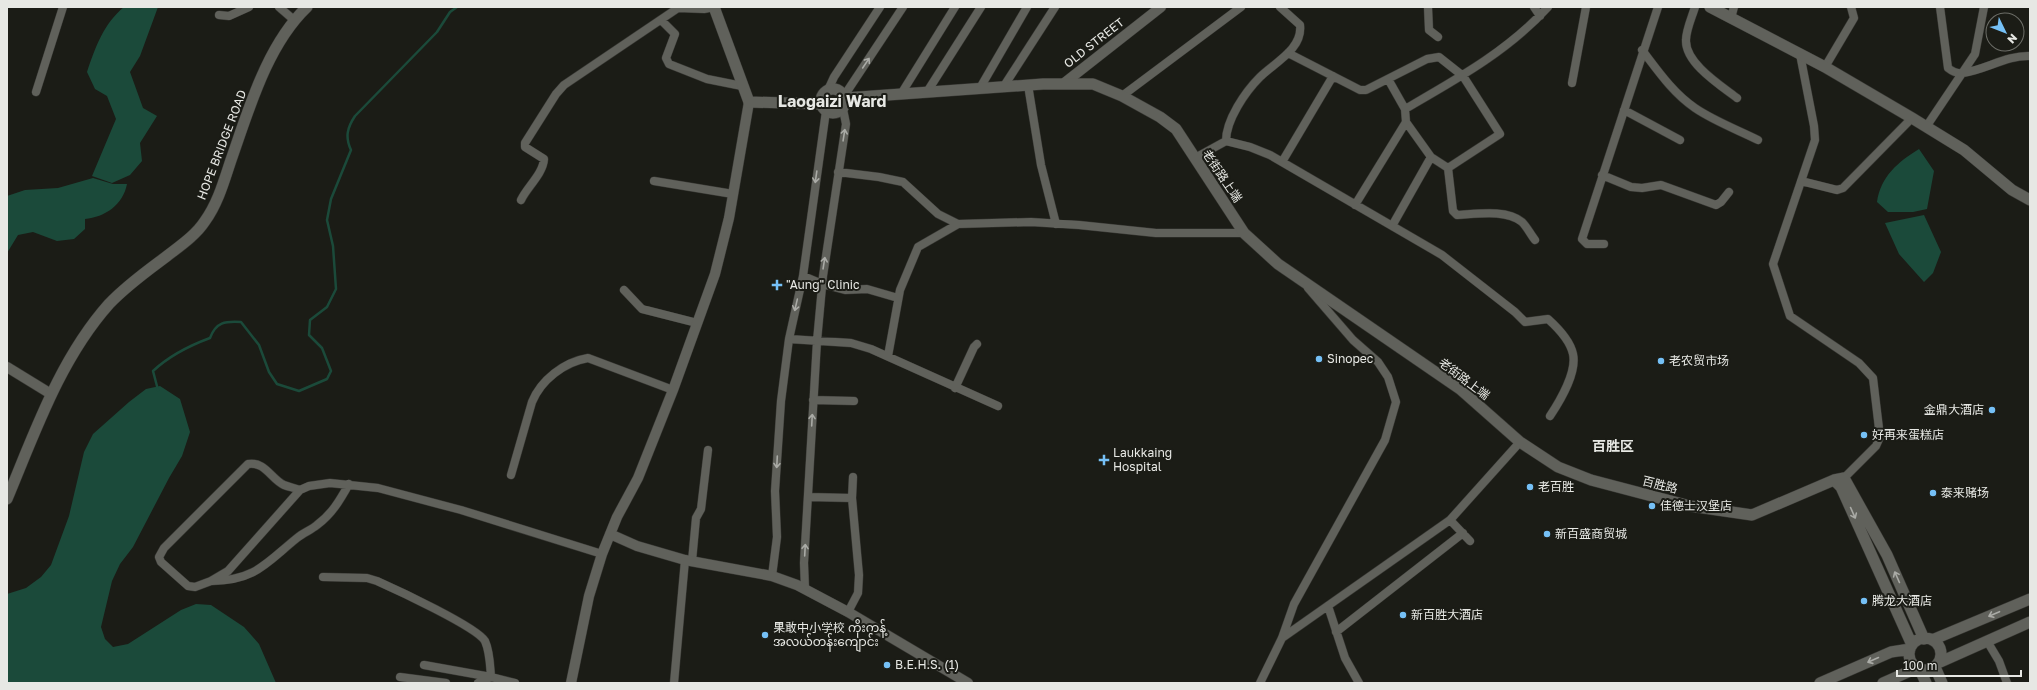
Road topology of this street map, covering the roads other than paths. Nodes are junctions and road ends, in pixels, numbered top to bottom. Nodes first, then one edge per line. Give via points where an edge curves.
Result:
1 (63, 7) edge
2 (249, 7) edge
3 (280, 7) edge
4 (307, 7) edge
5 (714, 7) edge
6 (880, 7) edge
7 (903, 7) edge
8 (955, 7) edge
9 (981, 7) edge
10 (1028, 7) edge
11 (1055, 7) edge
12 (1161, 7) edge
13 (1241, 7) edge
14 (1280, 7) edge
15 (1428, 7) edge
16 (1534, 7) edge
17 (1548, 7) edge
18 (1586, 7) edge
19 (1658, 7) edge
20 (1694, 7) edge
21 (1710, 7) edge
22 (1734, 7) edge
23 (1851, 7) edge
24 (1940, 7) edge
25 (1984, 7) edge
26 (219, 15) dead end
27 (1540, 16) junction
28 (1731, 18) junction
29 (294, 20) junction
30 (661, 20) junction
31 (1438, 37) dead end
32 (1642, 50) junction
33 (1288, 53) junction
34 (1800, 54) junction
35 (2028, 54) edge
36 (1825, 67) junction
37 (1962, 74) junction
38 (1332, 76) junction
39 (1463, 76) junction
40 (1388, 79) junction
41 (1572, 83) dead end
42 (1063, 84) junction
43 (1028, 85) junction
44 (742, 86) junction
45 (1004, 86) junction
46 (980, 88) junction
47 (828, 90) junction
48 (36, 92) dead end
49 (927, 92) junction
50 (901, 94) junction
51 (1122, 96) junction
52 (1737, 98) dead end
53 (844, 101) junction
54 (749, 102) junction
55 (824, 108) junction
56 (1405, 109) junction
57 (1624, 110) junction
58 (1912, 118) junction
59 (1406, 122) junction
60 (1926, 127) junction
61 (1680, 140) dead end
62 (1758, 140) dead end
63 (1226, 142) junction
64 (1431, 157) junction
65 (1195, 158) junction
66 (1282, 162) junction
67 (1448, 168) junction
68 (838, 172) junction
69 (1602, 175) junction
70 (654, 181) dead end
71 (1801, 181) junction
72 (1729, 192) dead end
73 (734, 194) junction
74 (521, 200) dead end
75 (2030, 200) edge
76 (1355, 206) junction
77 (958, 224) junction
78 (1056, 224) junction
79 (1392, 226) junction
80 (1244, 233) junction
81 (1535, 240) dead end
82 (1604, 244) dead end
83 (803, 276) junction
84 (1300, 280) junction
85 (822, 284) junction
86 (624, 290) dead end
87 (898, 298) junction
88 (697, 323) junction
89 (789, 339) junction
90 (817, 341) junction
91 (978, 344) dead end
92 (888, 356) junction
93 (7, 367) edge
94 (955, 388) junction
95 (673, 390) junction
96 (51, 394) junction
97 (813, 400) junction
98 (854, 401) dead end
99 (998, 406) dead end
100 (1550, 416) dead end
101 (1520, 442) junction
102 (708, 450) dead end
103 (511, 475) dead end
104 (853, 477) dead end
105 (1840, 482) junction
106 (349, 484) junction
107 (300, 490) junction
108 (808, 497) junction
109 (852, 498) junction
110 (7, 499) edge
111 (1450, 520) junction
112 (1463, 533) junction
113 (610, 534) junction
114 (1470, 541) dead end
115 (602, 554) junction
116 (689, 560) junction
117 (772, 576) junction
118 (323, 577) dead end
119 (211, 581) junction
120 (805, 589) junction
121 (2030, 599) edge
122 (1328, 606) junction
123 (848, 612) junction
124 (2030, 622) edge
125 (1336, 632) junction
126 (1282, 638) junction
127 (1928, 639) junction
128 (1987, 641) junction
129 (1911, 647) junction
130 (424, 665) dead end
131 (1937, 665) junction
132 (1918, 669) junction
133 (400, 677) dead end
134 (490, 677) junction
135 (446, 683) edge
136 (478, 683) edge
137 (515, 683) edge
138 (571, 683) edge
139 (674, 683) edge
140 (968, 683) edge
141 (1260, 683) edge
142 (1359, 683) edge
143 (1820, 683) edge
144 (1883, 683) edge
145 (1926, 683) edge
146 (1942, 683) edge
147 (2007, 683) edge

1 - 48 street
2 - 26 street via 229,16
3 - 29 street
4 - 29 main road, HOPE BRIDGE ROAD
5 - 30 street via 704,10 678,8
5 - 44 main road
6 - 47 street
53 -> 7 street
8 - 50 street
9 - 49 street
10 - 46 street
11 - 45 street
12 - 42 street, OLD STREET
13 - 51 street
14 - 33 street via 1300,25 1299,37
15 - 31 street via 1429,30
16 - 27 street
17 - 27 street
18 - 41 street
19 - 32 street
20 - 52 street via 1686,39 1688,51 1700,68
21 - 28 main road
22 - 28 street
23 - 36 street via 1854,18
24 - 37 street via 1948,68
25 - 37 street via 1975,54
27 - 39 street via 1506,47
28 - 34 main road
29 - 96 main road, HOPE BRIDGE ROAD via 277,47 251,102 220,192 205,222 186,241 128,285 108,306 79,345
30 - 44 street via 675,34 666,58 669,64 707,79
30 - 74 street via 585,69 556,94 525,143 525,147 544,159 543,166
32 - 57 street
32 - 62 street via 1674,89 1696,109
33 - 38 street
33 - 63 street via 1259,78 1246,94 1226,132
34 - 36 main road
34 - 71 street via 1815,140
35 - 37 street
36 - 58 main road
37 - 60 street
38 - 40 street via 1360,90 1366,90
38 - 66 street
39 - 40 street via 1439,57 1434,57
39 - 56 street
39 - 67 street via 1500,134
40 - 56 street
42 - 43 main road, 老街路上端
42 - 51 main road, 老街路上端 via 1093,84
43 - 45 main road, 老街路上端
43 - 78 street via 1044,177
44 - 54 main road
45 - 46 main road, 老街路上端
46 - 49 main road, 老街路上端
47 - 53 main road via 838,90
47 - 55 main road via 822,96
49 - 50 main road, 老街路上端
50 - 53 main road, 老街路上端
51 - 65 main road, 老街路上端 via 1176,129
53 - 55 main road via 836,113
68 -> 53 street via 846,124
54 - 55 main road
54 - 73 street
55 -> 83 street
56 - 59 street
57 - 61 street
57 - 69 street
58 - 60 main road
58 - 71 street via 1843,188 1837,190
59 - 64 street
59 - 76 street
60 - 75 main road via 1964,150 2012,190
63 - 65 street
63 - 66 street via 1250,147
64 - 67 street
64 - 79 street
65 - 80 main road, 老街路上端
66 - 76 street
67 - 81 street via 1453,211 1458,215 1499,214 1515,217 1524,224
68 - 77 street via 903,182 938,214
85 -> 68 street
69 - 72 street via 1631,187 1642,188 1661,184 1716,205
69 - 82 street via 1582,239 1587,244
70 - 73 street
71 - 105 street via 1773,264 1790,316 1859,363 1873,378 1880,437 1876,446
73 - 88 street via 715,274
76 - 79 street
77 - 78 street
77 - 87 street via 918,247
78 - 80 street via 1156,233
79 - 100 street via 1442,255 1525,322 1548,319 1556,327 1573,353 1574,363 1562,398
80 - 84 main road, 老街路上端
83 - 85 street
83 -> 89 street
84 - 101 main road, 老街路上端 via 1460,389
84 - 126 street via 1353,340 1378,362 1388,377 1396,402 1385,440 1294,604
85 - 87 street via 844,290 867,289
85 - 90 street
86 - 88 street via 642,309
87 - 92 street
88 - 95 street
89 - 90 street
89 -> 117 street via 781,401 775,492 777,537
90 - 92 street via 851,343
90 - 97 street
91 - 94 street via 973,348
92 - 94 street
93 - 96 street
94 - 99 street
95 - 103 street via 588,358 575,360 544,382 537,391
95 - 113 street via 638,478
96 - 110 main road, HOPE BRIDGE ROAD
97 - 98 street
108 -> 97 street
101 - 105 main road, 百胜路 via 1558,467 1591,480 1690,506 1752,515
101 - 111 street
102 - 116 street via 702,509 696,518
104 - 109 street
127 -> 105 main road via 1887,555
105 -> 129 main road
106 - 107 street via 330,483
106 - 115 street via 378,488 461,510
106 - 119 street via 329,515 317,526 298,536 271,561 251,575
107 - 119 street via 228,571
107 - 119 street via 284,485 261,465 248,464 164,548 159,557 160,562 188,586 195,587
108 - 109 street
120 -> 108 street
109 - 123 street via 859,575 858,593
111 - 112 street
111 - 122 street
112 - 114 street
112 - 125 street
113 - 115 street
113 - 116 street via 637,546
115 - 138 street via 589,596
116 - 117 street
116 - 139 street
117 - 120 street
118 - 134 street via 377,580 466,626 484,639 488,650
120 - 123 street
121 -> 127 main road
122 - 125 street
122 - 126 street
123 - 140 street
124 - 128 main road
125 - 142 street via 1345,658
126 - 141 street
127 - 129 main road
127 - 131 main road via 1936,643 1941,652
128 - 131 main road
128 - 147 street via 1999,661
129 - 132 main road via 1910,660
129 -> 143 main road via 1891,652
130 - 134 street
131 - 132 main road via 1931,669
131 - 146 main road
132 - 144 main road
132 - 145 main road
133 - 135 street
134 - 136 street
134 - 137 street

